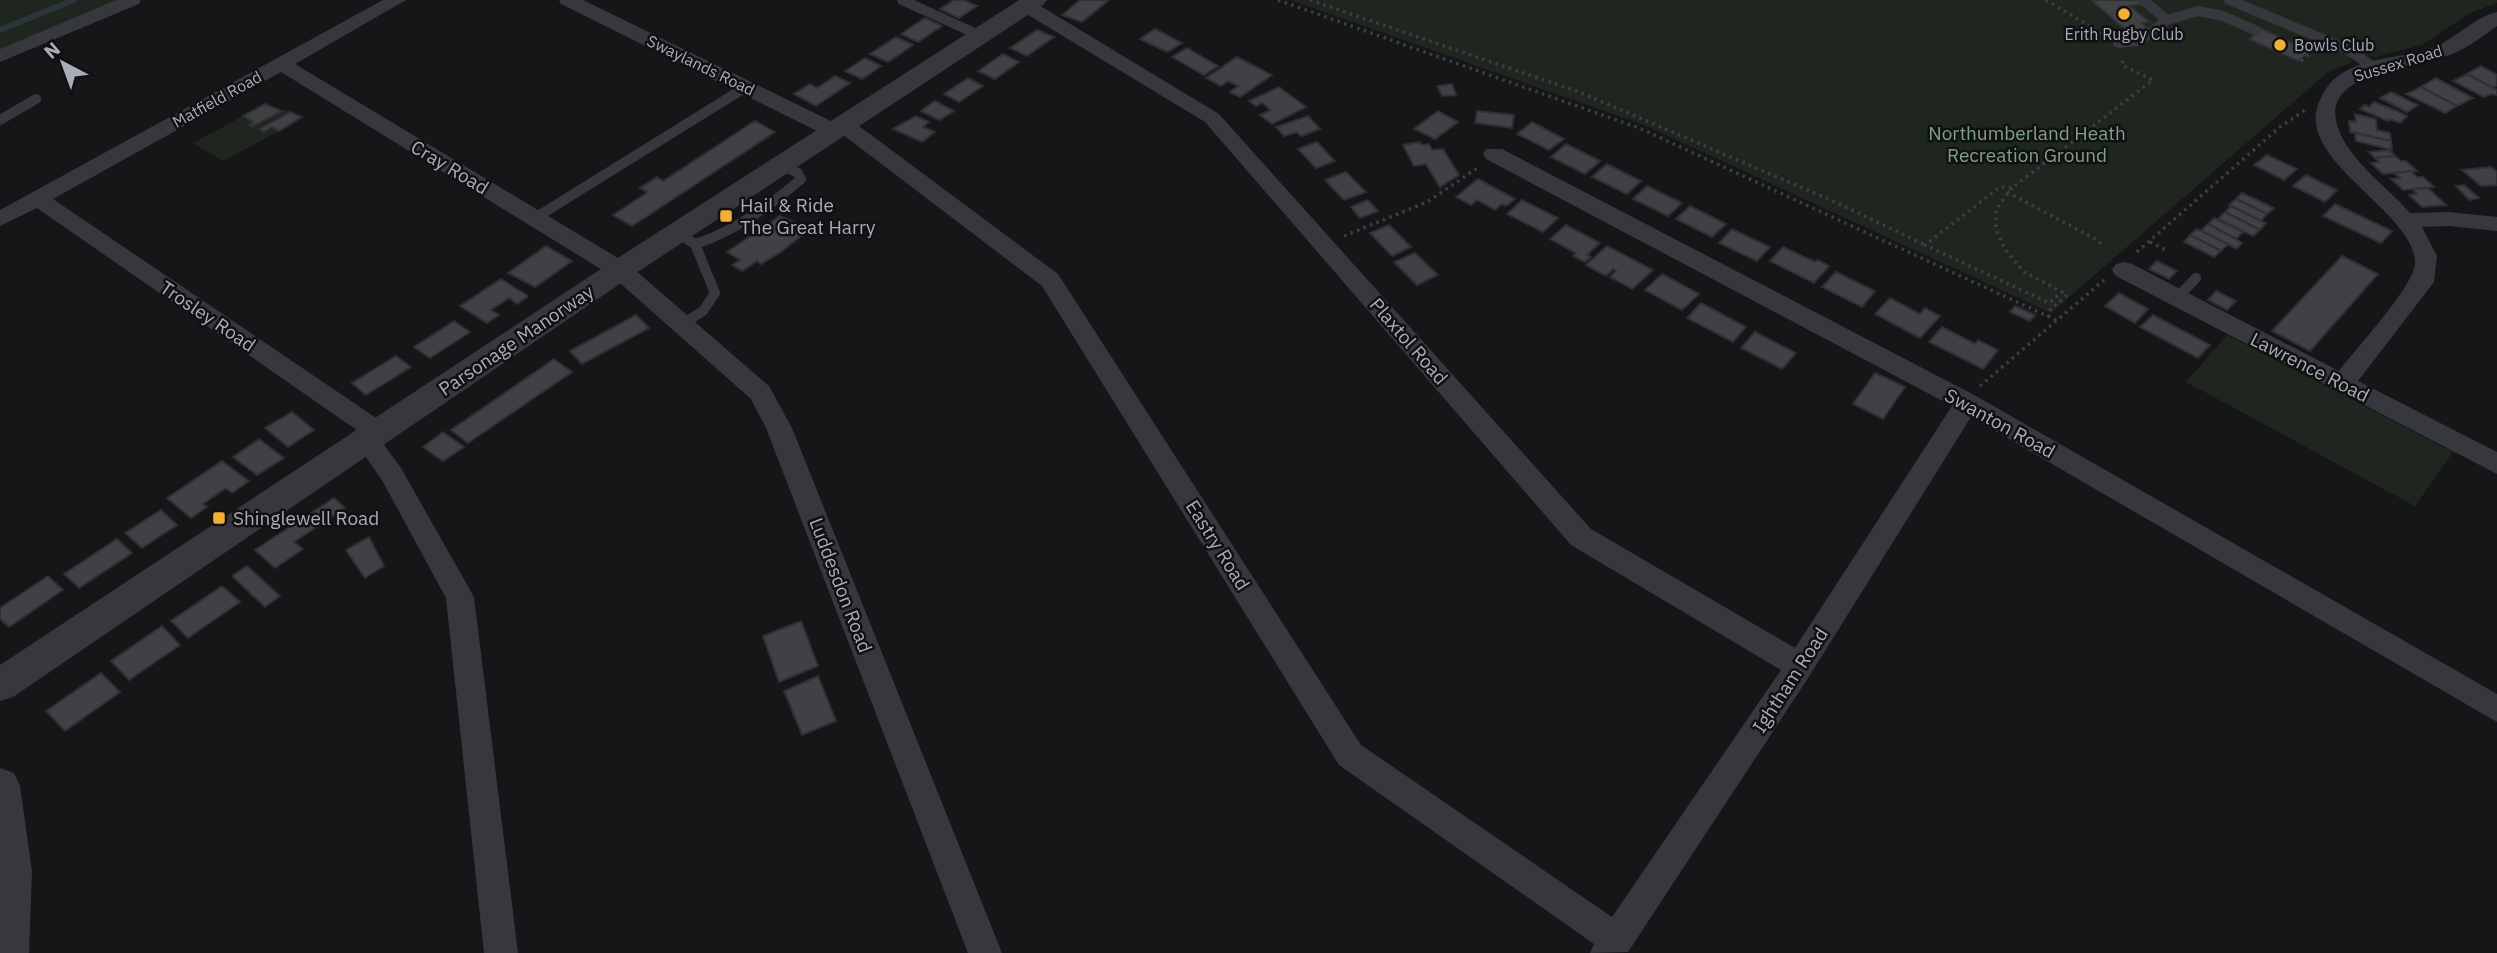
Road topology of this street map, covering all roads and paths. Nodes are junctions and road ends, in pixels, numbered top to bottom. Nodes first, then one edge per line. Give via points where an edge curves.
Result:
1 (132, 0) edge
2 (397, 0) edge
3 (568, 0) edge
4 (902, 0) edge
5 (1278, 0) edge
6 (1310, 0) edge
7 (2046, 0) edge
8 (2143, 0) edge
9 (2229, 0) edge
10 (1031, 3) edge
11 (2497, 18) edge
12 (2167, 20) junction
13 (2257, 31) dead end
14 (979, 35) junction
15 (2118, 43) joint
16 (0, 56) edge
17 (281, 64) junction
18 (2375, 68) junction
19 (2153, 80) dead end
20 (746, 87) junction
21 (36, 99) dead end
22 (2326, 102) junction
23 (0, 120) edge
24 (839, 128) junction
25 (1494, 154) joint
26 (2012, 188) junction
27 (2007, 192) junction
28 (37, 198) junction
29 (535, 218) junction
30 (0, 219) edge
31 (2407, 220) junction
32 (2497, 224) edge
33 (686, 239) junction
34 (2150, 242) junction
35 (1324, 244) junction
36 (1925, 245) junction
37 (2103, 247) dead end
38 (2166, 250) dead end
39 (2121, 268) junction
40 (620, 270) junction
41 (2196, 278) dead end
42 (2062, 292) junction
43 (2177, 298) junction
44 (2050, 318) junction
45 (2056, 320) junction
46 (681, 326) junction
47 (2342, 384) junction
48 (1967, 403) junction
49 (374, 437) junction
50 (2497, 464) edge
51 (1800, 666) junction
52 (0, 685) edge
53 (2497, 709) edge
54 (0, 786) edge
55 (6, 875) edge
56 (1611, 946) edge
57 (8, 953) edge
58 (501, 953) edge
59 (985, 953) edge

1 - 16 street
2 - 17 street, Matfield Road
3 - 20 street, Swaylands Road
4 - 14 lane
5 - 44 path via 1639,128
6 - 36 path via 1579,92 1821,195
7 - 15 path
8 - 12 lane
9 - 18 lane via 2345,48
10 - 14 street, Parsonage Manorway
10 - 35 street, Plaxtol Road via 1212,118
11 - 18 street, Sussex Road via 2448,49
12 - 13 lane via 2198,11
12 - 15 lane via 2139,41
14 - 24 street, Parsonage Manorway
17 - 28 street, Matfield Road
17 - 29 street, Cray Road
18 - 22 street, Sussex Road via 2354,74 2337,86
19 - 26 path
20 - 24 street, Swaylands Road
20 - 29 lane
21 - 23 lane
22 - 31 street via 2325,120 2339,152
22 - 34 path via 2318,101 2281,126
24 - 33 street, Parsonage Manorway via 781,164
24 - 56 street, Eastry Road via 1050,280 1350,755
25 - 35 path via 1427,202
25 - 48 street, Swanton Road
26 - 27 path
26 - 36 path via 2000,187
27 - 37 path via 2098,240
27 - 42 path via 1994,218 2001,244 2031,278
28 - 30 street, Matfield Road
28 - 49 street, Trosley Road
29 - 40 street, Cray Road
31 - 32 street
31 - 47 street via 2426,256 2422,282
33 - 40 street, Parsonage Manorway
33 - 46 lane via 715,293 703,311
34 - 38 path
34 - 39 path
35 - 51 street, Plaxtol Road via 1581,537
36 - 42 path via 2049,303
39 - 43 street, Lawrence Road
39 - 45 path
40 - 46 street, Luddesdon Road
40 - 49 street, Parsonage Manorway
41 - 43 lane
42 - 44 path via 2067,295 2048,312
43 - 47 street, Lawrence Road
44 - 45 path
45 - 48 path via 1982,383
46 - 59 street, Luddesdon Road via 760,393 779,428
47 - 50 street, Lawrence Road
48 - 51 street, Ightham Road
48 - 53 street, Swanton Road
49 - 52 street, Parsonage Manorway
49 - 58 street via 460,597
51 - 56 street, Ightham Road
54 - 55 street
55 - 57 street

